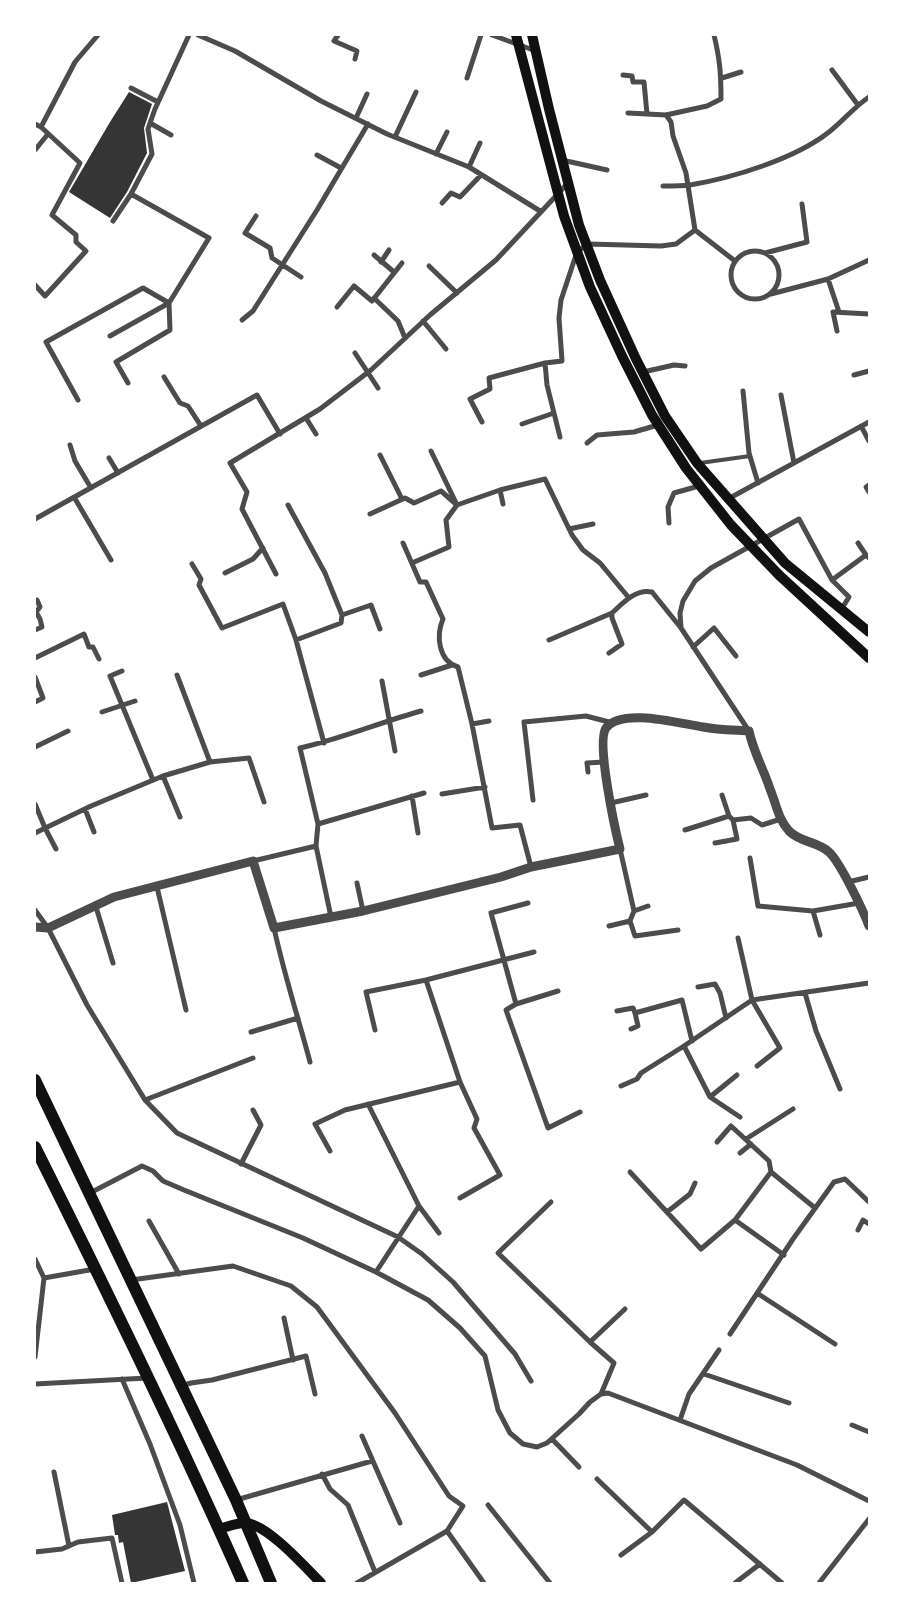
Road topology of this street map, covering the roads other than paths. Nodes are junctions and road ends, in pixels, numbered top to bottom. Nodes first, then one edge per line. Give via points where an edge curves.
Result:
1 (98, 35) edge
2 (189, 35) edge
3 (198, 35) edge
4 (338, 35) edge
5 (481, 35) edge
6 (492, 35) edge
7 (532, 35) edge
8 (714, 35) edge
9 (517, 40) edge
10 (536, 51) junction
11 (355, 59) dead end
12 (832, 70) dead end
13 (741, 72) dead end
14 (623, 76) dead end
15 (467, 78) dead end
16 (722, 78) junction
17 (132, 88) dead end
18 (416, 92) dead end
19 (367, 94) dead end
20 (869, 97) edge
21 (158, 102) junction
22 (858, 105) junction
23 (628, 113) dead end
24 (647, 114) junction
25 (666, 115) junction
26 (356, 118) junction
27 (150, 123) junction
28 (35, 124) edge
29 (368, 124) junction
30 (41, 127) junction
31 (447, 132) dead end
32 (48, 134) junction
33 (171, 135) dead end
34 (395, 137) junction
35 (480, 142) dead end
36 (35, 150) edge
37 (317, 154) dead end
38 (436, 154) junction
39 (562, 160) junction
40 (469, 167) junction
41 (341, 168) junction
42 (607, 170) dead end
43 (481, 175) junction
44 (568, 182) junction
45 (689, 185) junction
46 (663, 186) dead end
47 (558, 192) junction
48 (132, 194) junction
49 (442, 203) dead end
50 (802, 204) dead end
51 (540, 212) junction
52 (256, 216) dead end
53 (113, 221) dead end
54 (695, 230) junction
55 (588, 244) junction
56 (389, 250) dead end
57 (578, 252) junction
58 (765, 253) junction
59 (374, 255) dead end
60 (869, 260) edge
61 (735, 261) junction
62 (381, 262) junction
63 (402, 263) dead end
64 (282, 265) junction
65 (429, 266) dead end
66 (394, 272) junction
67 (301, 277) dead end
68 (828, 279) junction
69 (35, 286) edge
70 (457, 293) junction
71 (770, 294) junction
72 (374, 298) junction
73 (168, 303) junction
74 (336, 307) dead end
75 (839, 312) junction
76 (869, 314) edge
77 (242, 320) dead end
78 (423, 321) junction
79 (837, 331) dead end
80 (110, 336) dead end
81 (405, 338) junction
82 (446, 349) dead end
83 (355, 353) dead end
84 (545, 363) junction
85 (685, 366) dead end
86 (869, 371) edge
87 (368, 372) junction
88 (642, 372) junction
89 (854, 375) dead end
90 (164, 377) dead end
91 (128, 383) dead end
92 (378, 388) dead end
93 (743, 391) dead end
94 (781, 396) dead end
95 (78, 400) dead end
96 (554, 412) junction
97 (306, 418) junction
98 (482, 422) dead end
99 (869, 422) edge
100 (522, 424) dead end
101 (658, 425) junction
102 (201, 426) junction
103 (861, 426) junction
104 (280, 434) junction
105 (316, 434) dead end
106 (560, 437) dead end
107 (869, 441) edge
108 (587, 443) dead end
109 (70, 445) dead end
110 (431, 450) dead end
111 (380, 455) dead end
112 (750, 456) junction
113 (110, 458) dead end
114 (697, 463) junction
115 (794, 463) junction
116 (118, 473) junction
117 (758, 483) junction
118 (869, 485) edge
119 (700, 486) junction
120 (91, 488) junction
121 (500, 490) junction
122 (869, 492) edge
123 (74, 497) junction
124 (402, 499) junction
125 (728, 499) junction
126 (503, 504) dead end
127 (288, 505) dead end
128 (457, 505) junction
129 (370, 514) dead end
130 (35, 519) edge
131 (669, 523) dead end
132 (594, 524) dead end
133 (570, 529) junction
134 (764, 540) junction
135 (403, 543) dead end
136 (858, 543) dead end
137 (752, 546) junction
138 (263, 548) junction
139 (868, 556) edge
140 (111, 560) dead end
141 (412, 563) junction
142 (192, 564) dead end
143 (225, 573) dead end
144 (276, 574) dead end
145 (832, 580) junction
146 (629, 598) junction
147 (37, 600) dead end
148 (841, 610) junction
149 (612, 613) junction
150 (342, 615) junction
151 (833, 625) junction
152 (681, 628) junction
153 (380, 629) dead end
154 (35, 630) edge
155 (869, 632) edge
156 (296, 640) junction
157 (550, 640) dead end
158 (693, 646) junction
159 (609, 653) dead end
160 (736, 656) dead end
161 (35, 658) edge
162 (869, 658) edge
163 (99, 659) dead end
164 (452, 665) junction
165 (122, 671) dead end
166 (177, 675) dead end
167 (421, 675) dead end
168 (35, 677) edge
169 (382, 681) dead end
170 (135, 700) dead end
171 (35, 702) edge
172 (123, 705) junction
173 (421, 711) dead end
174 (102, 712) dead end
175 (390, 719) junction
176 (489, 721) dead end
177 (613, 723) junction
178 (472, 724) junction
179 (68, 731) dead end
180 (749, 731) junction
181 (324, 743) junction
182 (35, 747) edge
183 (395, 751) dead end
184 (210, 762) junction
185 (604, 762) junction
186 (588, 772) dead end
187 (163, 776) junction
188 (153, 780) junction
189 (485, 787) junction
190 (424, 793) dead end
191 (442, 794) dead end
192 (646, 795) dead end
193 (412, 796) junction
194 (722, 796) dead end
195 (533, 800) dead end
196 (264, 802) dead end
197 (35, 804) edge
198 (611, 804) junction
199 (85, 809) junction
200 (180, 817) dead end
201 (731, 818) junction
202 (781, 818) junction
203 (318, 824) junction
204 (45, 828) junction
205 (685, 830) dead end
206 (94, 832) dead end
207 (35, 833) edge
208 (418, 833) dead end
209 (715, 843) dead end
210 (316, 846) junction
211 (56, 849) dead end
212 (620, 849) junction
213 (750, 858) dead end
214 (253, 861) junction
215 (531, 867) junction
216 (869, 877) edge
217 (848, 882) junction
218 (357, 883) dead end
219 (157, 887) junction
220 (528, 903) dead end
221 (858, 903) junction
222 (648, 906) dead end
223 (96, 907) junction
224 (35, 910) edge
225 (363, 911) junction
226 (634, 911) junction
227 (813, 911) junction
228 (331, 918) junction
229 (630, 921) junction
230 (609, 926) dead end
231 (869, 926) edge
232 (35, 927) edge
233 (48, 928) junction
234 (274, 928) junction
235 (678, 930) dead end
236 (820, 935) dead end
237 (738, 938) dead end
238 (534, 952) dead end
239 (502, 959) junction
240 (113, 963) dead end
241 (426, 980) junction
242 (869, 983) edge
243 (698, 986) dead end
244 (558, 991) dead end
245 (805, 993) junction
246 (752, 1000) junction
247 (516, 1004) junction
248 (186, 1010) dead end
249 (617, 1012) dead end
250 (635, 1013) junction
251 (298, 1018) junction
252 (726, 1018) junction
253 (631, 1029) dead end
254 (375, 1030) dead end
255 (251, 1032) dead end
256 (692, 1041) junction
257 (684, 1046) junction
258 (253, 1058) dead end
259 (310, 1062) dead end
260 (757, 1066) dead end
261 (737, 1075) dead end
262 (35, 1080) edge
263 (460, 1082) junction
264 (621, 1086) dead end
265 (840, 1089) dead end
266 (710, 1097) junction
267 (145, 1100) junction
268 (368, 1104) junction
269 (793, 1109) dead end
270 (253, 1110) dead end
271 (580, 1112) dead end
272 (740, 1117) dead end
273 (746, 1139) junction
274 (717, 1142) dead end
275 (751, 1144) junction
276 (35, 1147) edge
277 (330, 1151) dead end
278 (740, 1153) dead end
279 (241, 1164) junction
280 (630, 1172) dead end
281 (771, 1172) junction
282 (695, 1183) dead end
283 (90, 1194) junction
284 (460, 1198) dead end
285 (551, 1202) dead end
286 (869, 1202) edge
287 (419, 1206) junction
288 (815, 1208) junction
289 (667, 1212) junction
290 (735, 1220) junction
291 (149, 1221) dead end
292 (869, 1224) edge
293 (858, 1230) dead end
294 (439, 1232) dead end
295 (398, 1238) junction
296 (784, 1255) junction
297 (35, 1259) edge
298 (96, 1268) junction
299 (376, 1272) junction
300 (179, 1274) junction
301 (44, 1278) junction
302 (131, 1280) junction
303 (757, 1293) junction
304 (625, 1309) dead end
305 (284, 1318) dead end
306 (730, 1334) dead end
307 (590, 1342) junction
308 (835, 1344) dead end
309 (719, 1350) dead end
310 (35, 1357) edge
311 (293, 1360) junction
312 (704, 1374) junction
313 (148, 1378) junction
314 (122, 1379) junction
315 (531, 1381) dead end
316 (35, 1384) edge
317 (181, 1386) junction
318 (314, 1394) dead end
319 (601, 1394) junction
320 (789, 1404) dead end
321 (680, 1420) junction
322 (852, 1425) dead end
323 (869, 1432) edge
324 (362, 1436) dead end
325 (550, 1441) junction
326 (372, 1460) junction
327 (578, 1467) dead end
328 (54, 1472) dead end
329 (322, 1474) junction
330 (597, 1479) dead end
331 (236, 1500) junction
332 (869, 1501) edge
333 (488, 1505) dead end
334 (869, 1519) edge
335 (245, 1523) junction
336 (400, 1523) dead end
337 (219, 1529) junction
338 (447, 1531) junction
339 (652, 1532) junction
340 (69, 1546) junction
341 (35, 1552) edge
342 (622, 1555) dead end
343 (760, 1564) junction
344 (376, 1572) junction
345 (122, 1583) edge
346 (194, 1583) edge
347 (243, 1583) edge
348 (271, 1583) edge
349 (321, 1583) edge
350 (357, 1583) edge
351 (484, 1583) edge
352 (550, 1583) edge
353 (735, 1583) edge
354 (782, 1583) edge
355 (819, 1583) edge

1 - 30 street via 75,62
2 - 21 street
3 - 26 street via 235,51
4 - 11 street via 334,41 357,52
5 - 15 street
6 - 9 street
7 - 10 main road
8 - 16 street
9 - 10 street
9 - 47 main road
10 - 39 main road
12 - 22 street
13 - 16 street
14 - 24 street via 632,76 633,82 644,82
16 - 25 street via 721,100
17 - 21 street
18 - 34 street
19 - 26 street
20 - 22 street
21 - 27 street
22 - 45 street via 828,133 788,156 751,170
23 - 24 street
24 - 25 street
25 - 45 street via 671,122
26 - 29 street
27 - 33 street
27 - 48 street via 152,154
28 - 30 street
29 - 34 street
29 - 41 street
30 - 32 street
31 - 38 street
32 - 36 street
32 - 69 street via 80,163 52,215 76,235 76,242 86,251 45,296
34 - 38 street
35 - 40 street
37 - 41 street
38 - 40 street
39 - 42 street
39 - 44 main road
40 - 43 street
41 - 64 street
43 - 49 street via 460,197 451,193
43 - 51 street
44 - 47 street
44 - 55 main road via 579,225
45 - 46 street
45 - 54 street
47 - 51 street
47 - 57 main road
48 - 53 street
48 - 73 street via 210,238
50 - 58 street via 807,242
51 - 70 street via 496,260
52 - 64 street via 245,234 270,248 272,258
54 - 55 street via 676,244 661,246
54 - 61 street
55 - 57 street
55 - 88 main road via 600,280
56 - 62 street
57 - 84 street via 561,300 562,361
57 - 101 main road via 590,287
58 - 61 street via 749,252
58 - 71 street via 772,258 779,272
59 - 62 street
60 - 68 street
61 - 71 street via 731,276 736,290 756,299
62 - 66 street
63 - 66 street
64 - 67 street
64 - 77 street via 253,311
65 - 70 street
66 - 72 street
68 - 71 street
68 - 75 street
70 - 78 street
72 - 74 street via 372,301 354,286
72 - 81 street via 398,321
73 - 80 street
73 - 91 street via 170,330 116,362
73 - 95 street via 143,288 46,342
75 - 76 street
75 - 79 street via 833,312
78 - 81 street
78 - 82 street
81 - 87 street
83 - 87 street
84 - 96 street via 546,385
84 - 98 street via 489,378 490,389 470,400
85 - 88 street via 674,365
86 - 89 street
87 - 92 street
87 - 97 street
88 - 114 main road
90 - 102 street via 180,403 188,406
93 - 112 street
94 - 115 street
96 - 100 street
96 - 106 street
97 - 104 street
97 - 105 street
99 - 103 street
101 - 108 street via 634,432 596,435
101 - 119 main road
102 - 104 street via 256,395
102 - 116 street
103 - 107 street
103 - 115 street
104 - 138 street via 230,463 247,492 242,509
109 - 120 street via 75,461
110 - 128 street
111 - 124 street
112 - 114 lane
112 - 117 street
113 - 116 street
114 - 125 main road
115 - 117 street
116 - 120 street
117 - 125 street
118 - 122 street via 866,487
119 - 131 street via 674,493 668,507
119 - 137 main road
120 - 123 street
121 - 126 street
121 - 128 street
121 - 133 street via 545,479
123 - 130 street
123 - 140 street
124 - 128 street via 414,503 440,491
124 - 129 street
125 - 134 main road
127 - 150 street via 325,573
128 - 141 street via 446,520 449,547
132 - 133 street
133 - 146 street via 583,550 600,563
134 - 137 street
134 - 145 street via 799,519
134 - 148 main road via 785,563
135 - 141 street
136 - 139 street
137 - 151 main road via 779,576
137 - 152 street via 711,568 695,581 683,601
138 - 143 street via 254,559
138 - 144 street
139 - 145 street
141 - 164 street via 420,582 426,582 442,619 438,629 442,655
142 - 156 street via 201,579 199,585 222,628 283,604
145 - 148 street via 849,597
146 - 149 street
146 - 152 street via 652,592
147 - 154 street via 40,607 36,612 42,627
148 - 151 main road
148 - 155 main road
149 - 157 street
149 - 159 street via 622,644
150 - 153 street via 371,606
150 - 156 street via 341,623
151 - 162 main road
152 - 158 street
156 - 181 street
158 - 160 street via 714,628
158 - 180 street
161 - 163 street via 84,634
164 - 167 street
164 - 178 street via 458,666
165 - 172 street via 110,676
166 - 184 street
168 - 171 street via 43,698
169 - 175 street
170 - 172 street
172 - 174 street
172 - 188 street
173 - 175 street
175 - 181 street
175 - 183 street
176 - 178 street
177 - 180 street via 637,718
177 - 185 street via 603,735
177 - 195 street via 586,716 524,722
178 - 189 street
179 - 182 street
180 - 202 street
181 - 203 street via 300,748
184 - 187 street
184 - 196 street via 249,758
185 - 186 street via 587,764
185 - 198 street
187 - 188 street
187 - 200 street
188 - 199 street
189 - 191 street
189 - 215 street via 492,828 520,825
190 - 193 street
192 - 198 street
193 - 203 street
193 - 208 street
194 - 201 street
197 - 204 street
198 - 212 street
199 - 204 street
199 - 206 street
201 - 202 street via 751,818 762,825
201 - 205 street
201 - 209 street via 737,839
202 - 217 street via 789,831 806,843 819,845 830,852
203 - 210 street
204 - 207 street
204 - 211 street
210 - 214 street
210 - 228 street
212 - 215 street
212 - 226 street
213 - 227 street via 758,906
214 - 219 street
214 - 234 street
215 - 225 street
216 - 217 street
217 - 221 street
218 - 225 street
219 - 223 street via 114,897
219 - 248 street
220 - 239 street via 491,913
221 - 227 street
221 - 231 street
222 - 226 street
223 - 233 street
223 - 240 street
224 - 233 street
225 - 228 street
226 - 229 street
227 - 236 street
228 - 234 street
229 - 230 street
229 - 235 street via 635,936
232 - 233 street
233 - 267 street via 87,1005
234 - 251 street
237 - 246 street
238 - 239 street
239 - 241 street
239 - 247 street
241 - 254 street via 366,992
241 - 263 street
242 - 245 street
243 - 252 street via 715,984
244 - 247 street
245 - 246 street
245 - 265 street via 816,1031
246 - 252 street
246 - 260 street via 780,1048
247 - 271 street via 506,1010 548,1128
249 - 250 street via 633,1008
250 - 253 street via 638,1026
250 - 256 street via 682,1000
251 - 255 street
251 - 259 street
252 - 256 street
256 - 257 street
257 - 264 street via 641,1073 637,1079
257 - 266 street
258 - 267 street
261 - 266 street
262 - 283 main road
263 - 268 street
263 - 284 street via 477,1119 474,1128 500,1176
266 - 272 street
267 - 279 street via 178,1134
268 - 277 street via 345,1110 315,1124
268 - 287 street
269 - 273 street
270 - 279 street via 261,1125
273 - 274 street via 731,1126
273 - 275 street
275 - 278 street
275 - 281 street via 769,1161
276 - 298 main road
279 - 295 street
280 - 289 street
281 - 288 street
281 - 290 street
282 - 289 street via 690,1194
283 - 299 street via 142,1166 163,1181 303,1238
283 - 302 main road
285 - 307 street via 498,1252
286 - 288 street via 845,1179 834,1182
287 - 294 street
287 - 295 street
288 - 296 street
289 - 290 street via 701,1248
290 - 296 street
291 - 300 street
292 - 293 street via 863,1220
295 - 299 street
295 - 315 street via 454,1282 515,1354
296 - 303 street
297 - 301 street
298 - 301 street
298 - 313 main road
299 - 325 street via 428,1300 485,1356 498,1410 510,1433 523,1444 537,1447
300 - 302 street
300 - 338 street via 233,1266 291,1286 317,1307 395,1413 449,1496 463,1506
301 - 310 street
302 - 317 main road
303 - 306 street
303 - 308 street
304 - 307 street
305 - 311 street
307 - 319 street via 614,1363
309 - 312 street
311 - 317 street
311 - 318 street via 306,1356
312 - 320 street
312 - 321 street via 689,1394
313 - 314 street
313 - 337 main road
314 - 316 street
314 - 346 street via 180,1525
317 - 331 main road
319 - 321 street via 608,1393
319 - 325 street
321 - 332 street via 797,1465
322 - 323 street
324 - 326 street
325 - 327 street
326 - 329 street
326 - 336 street
328 - 340 street
329 - 331 street
329 - 344 street via 330,1489 348,1505
330 - 339 street
331 - 335 main road
333 - 352 street
334 - 355 street
335 - 337 main road
335 - 348 main road
335 - 349 main road via 273,1537
337 - 347 main road
338 - 344 street
338 - 351 street
339 - 342 street
339 - 343 street via 684,1500
340 - 341 street
340 - 345 street via 112,1538
343 - 353 street
343 - 354 street
344 - 350 street

